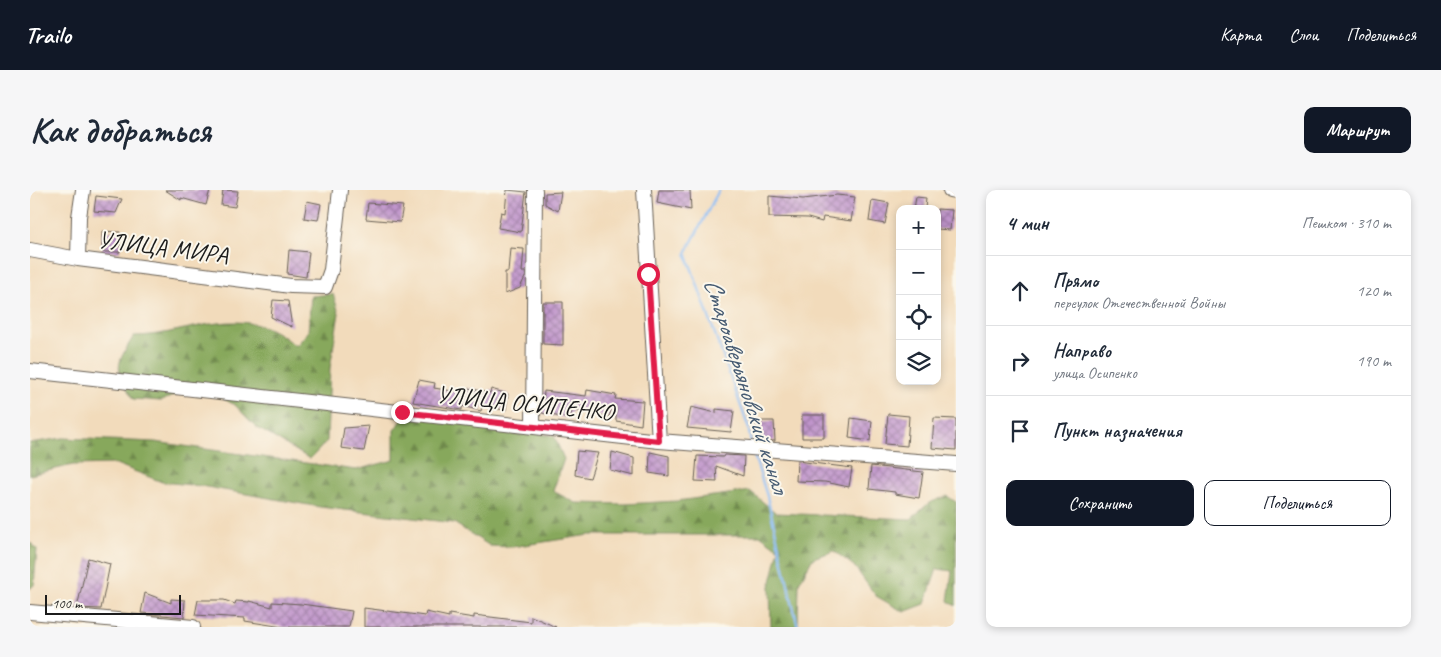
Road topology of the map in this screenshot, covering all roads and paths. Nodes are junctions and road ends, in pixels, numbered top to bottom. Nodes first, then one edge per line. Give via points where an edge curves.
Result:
1 (82, 190) edge
2 (340, 190) edge
3 (535, 190) edge
4 (644, 190) edge
5 (950, 190) edge
6 (956, 191) edge
7 (30, 250) edge
8 (78, 260) junction
9 (30, 371) edge
10 (533, 428) junction
11 (659, 441) junction
12 (956, 464) edge
13 (30, 612) edge
14 (193, 627) edge

1 - 8 street
2 - 8 street, УЛИЦА МИРА via 331,270 325,287 291,286
3 - 10 street
4 - 11 street
5 - 6 street
7 - 8 street, УЛИЦА МИРА
9 - 10 street, УЛИЦА ОСИПЕНКО
10 - 11 street, УЛИЦА ОСИПЕНКО
11 - 12 street, УЛИЦА ОСИПЕНКО
13 - 14 street

